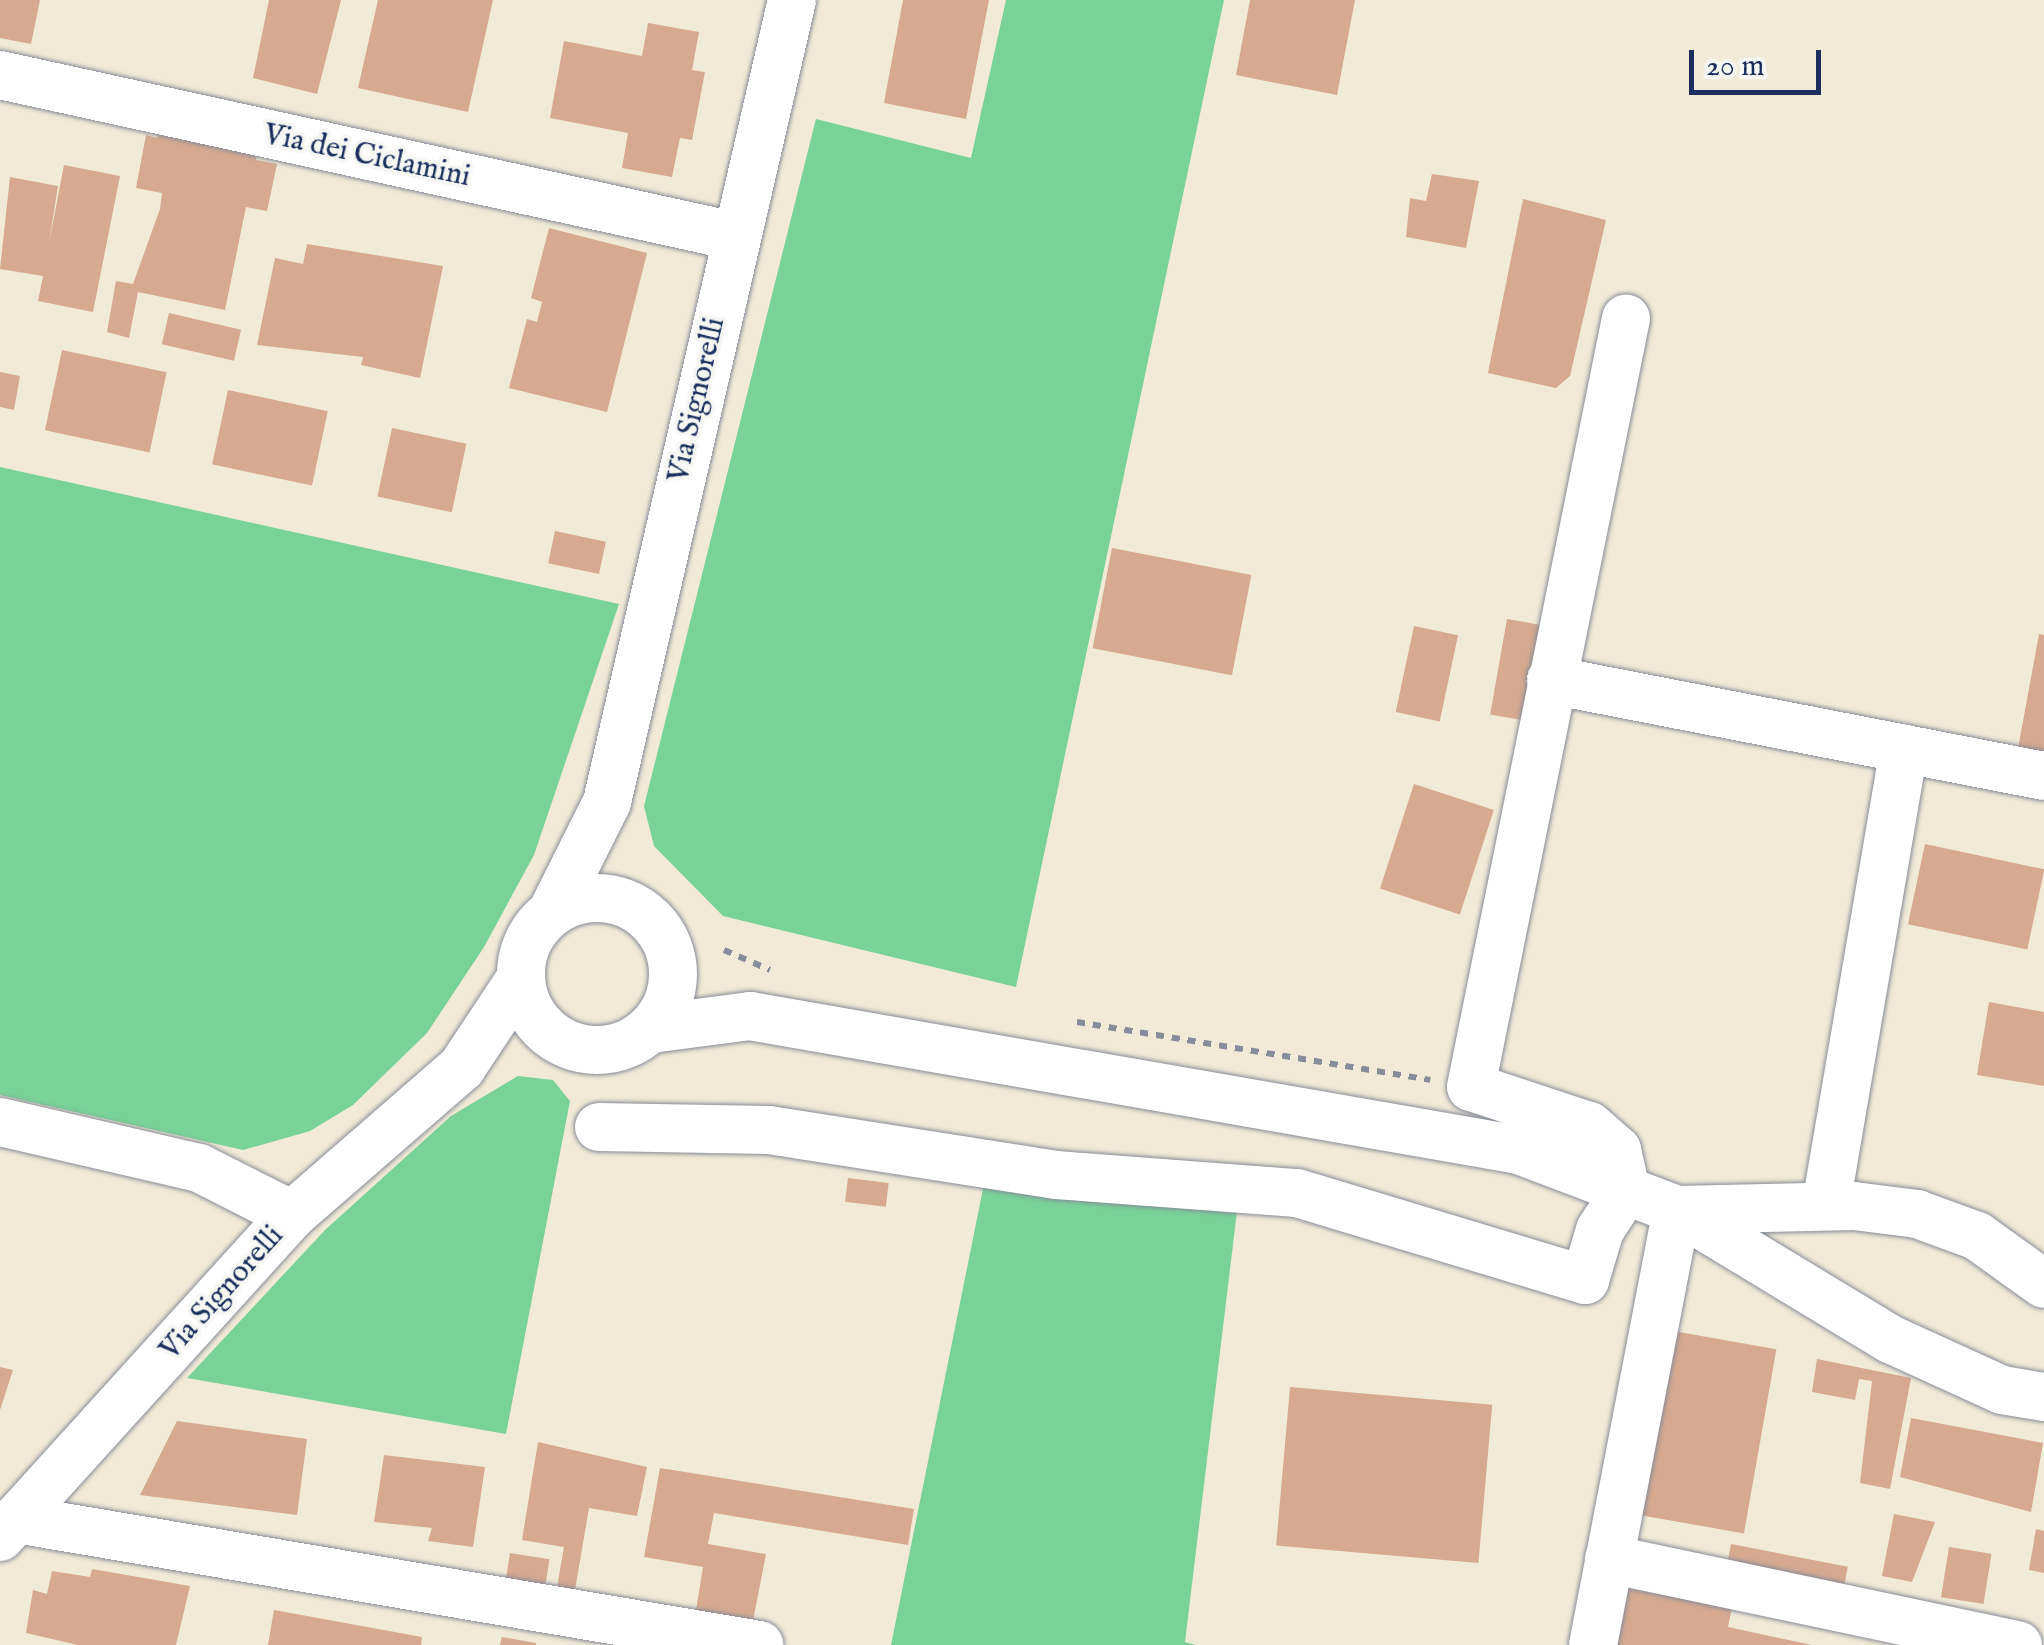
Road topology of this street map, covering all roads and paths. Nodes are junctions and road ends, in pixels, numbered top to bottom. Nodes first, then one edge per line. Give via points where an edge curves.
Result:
1 (792, 0) edge
2 (0, 76) edge
3 (734, 236) junction
4 (1626, 318) dead end
5 (1552, 680) junction
6 (1904, 749) junction
7 (2044, 776) edge
8 (607, 802) junction
9 (624, 902) junction
10 (552, 912) junction
11 (724, 950) dead end
12 (672, 958) junction
13 (784, 976) dead end
14 (521, 978) junction
15 (750, 1016) junction
16 (1064, 1021) dead end
17 (651, 1029) junction
18 (558, 1040) junction
19 (462, 1068) junction
20 (1471, 1088) junction
21 (0, 1122) edge
22 (599, 1127) dead end
23 (1626, 1190) junction
24 (1826, 1206) junction
25 (1677, 1210) junction
26 (292, 1216) junction
27 (2044, 1284) edge
28 (2044, 1397) edge
29 (5, 1530) edge
30 (1609, 1560) junction
31 (759, 1645) edge
32 (1594, 1645) edge
33 (2018, 1645) edge

1 - 3 street, Via Signorelli
2 - 3 street, Via dei Ciclamini
3 - 8 street, Via Signorelli
4 - 5 street
5 - 6 street
5 - 20 street
6 - 7 street
6 - 24 street
8 - 9 street, Via Signorelli
8 - 10 street, Via Signorelli
9 - 10 street via 574,900
9 - 12 street via 663,934
10 - 14 street via 529,941
11 - 13 path
12 - 15 street
12 - 17 street via 666,1008
14 - 18 street via 532,1012
14 - 19 street, Via Signorelli
15 - 17 street
15 - 23 street via 973,1061 1453,1133
16 - 20 path
17 - 18 street via 606,1051
18 - 19 street, Via Signorelli
19 - 26 street, Via Signorelli
20 - 23 street via 1589,1126 1617,1150
21 - 26 street via 199,1168
22 - 23 street via 769,1130 1056,1174 1297,1192 1584,1287 1600,1230
23 - 25 street
24 - 25 street
24 - 27 street via 1955,1226
25 - 28 street via 1890,1339 2002,1390
25 - 30 street
26 - 29 street, Via Signorelli
29 - 31 street
30 - 32 street
30 - 33 street

